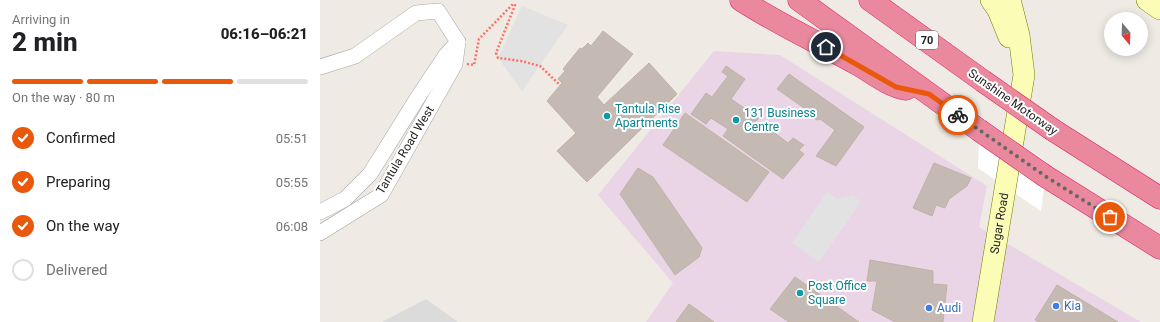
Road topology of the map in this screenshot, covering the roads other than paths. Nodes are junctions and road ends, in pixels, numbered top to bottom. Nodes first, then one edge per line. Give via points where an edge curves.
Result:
1 (742, 0) edge
2 (799, 0) edge
3 (870, 0) edge
4 (991, 0) edge
5 (1010, 0) edge
6 (1147, 0) edge
7 (441, 6) edge
8 (1160, 9) edge
9 (458, 42) junction
10 (320, 67) edge
11 (1014, 72) dead end
12 (929, 94) junction
13 (1160, 198) edge
14 (320, 212) edge
15 (320, 233) edge
16 (1160, 248) edge
17 (983, 322) edge

1 - 12 highway via 896,87
2 - 12 highway
3 - 13 highway, Sunshine Motorway / 70, bridge via 1053,130
4 - 11 main road via 998,10 1010,40
5 - 17 main road, Sugar Road via 1019,35 1024,75
6 - 8 main road
7 - 9 street
7 - 10 street via 416,13 355,56
9 - 14 street, Tantula Road West via 446,55 418,97 370,174 345,199
9 - 15 street, Tantula Road West via 455,64 381,195
12 - 16 highway, bridge via 1045,176

